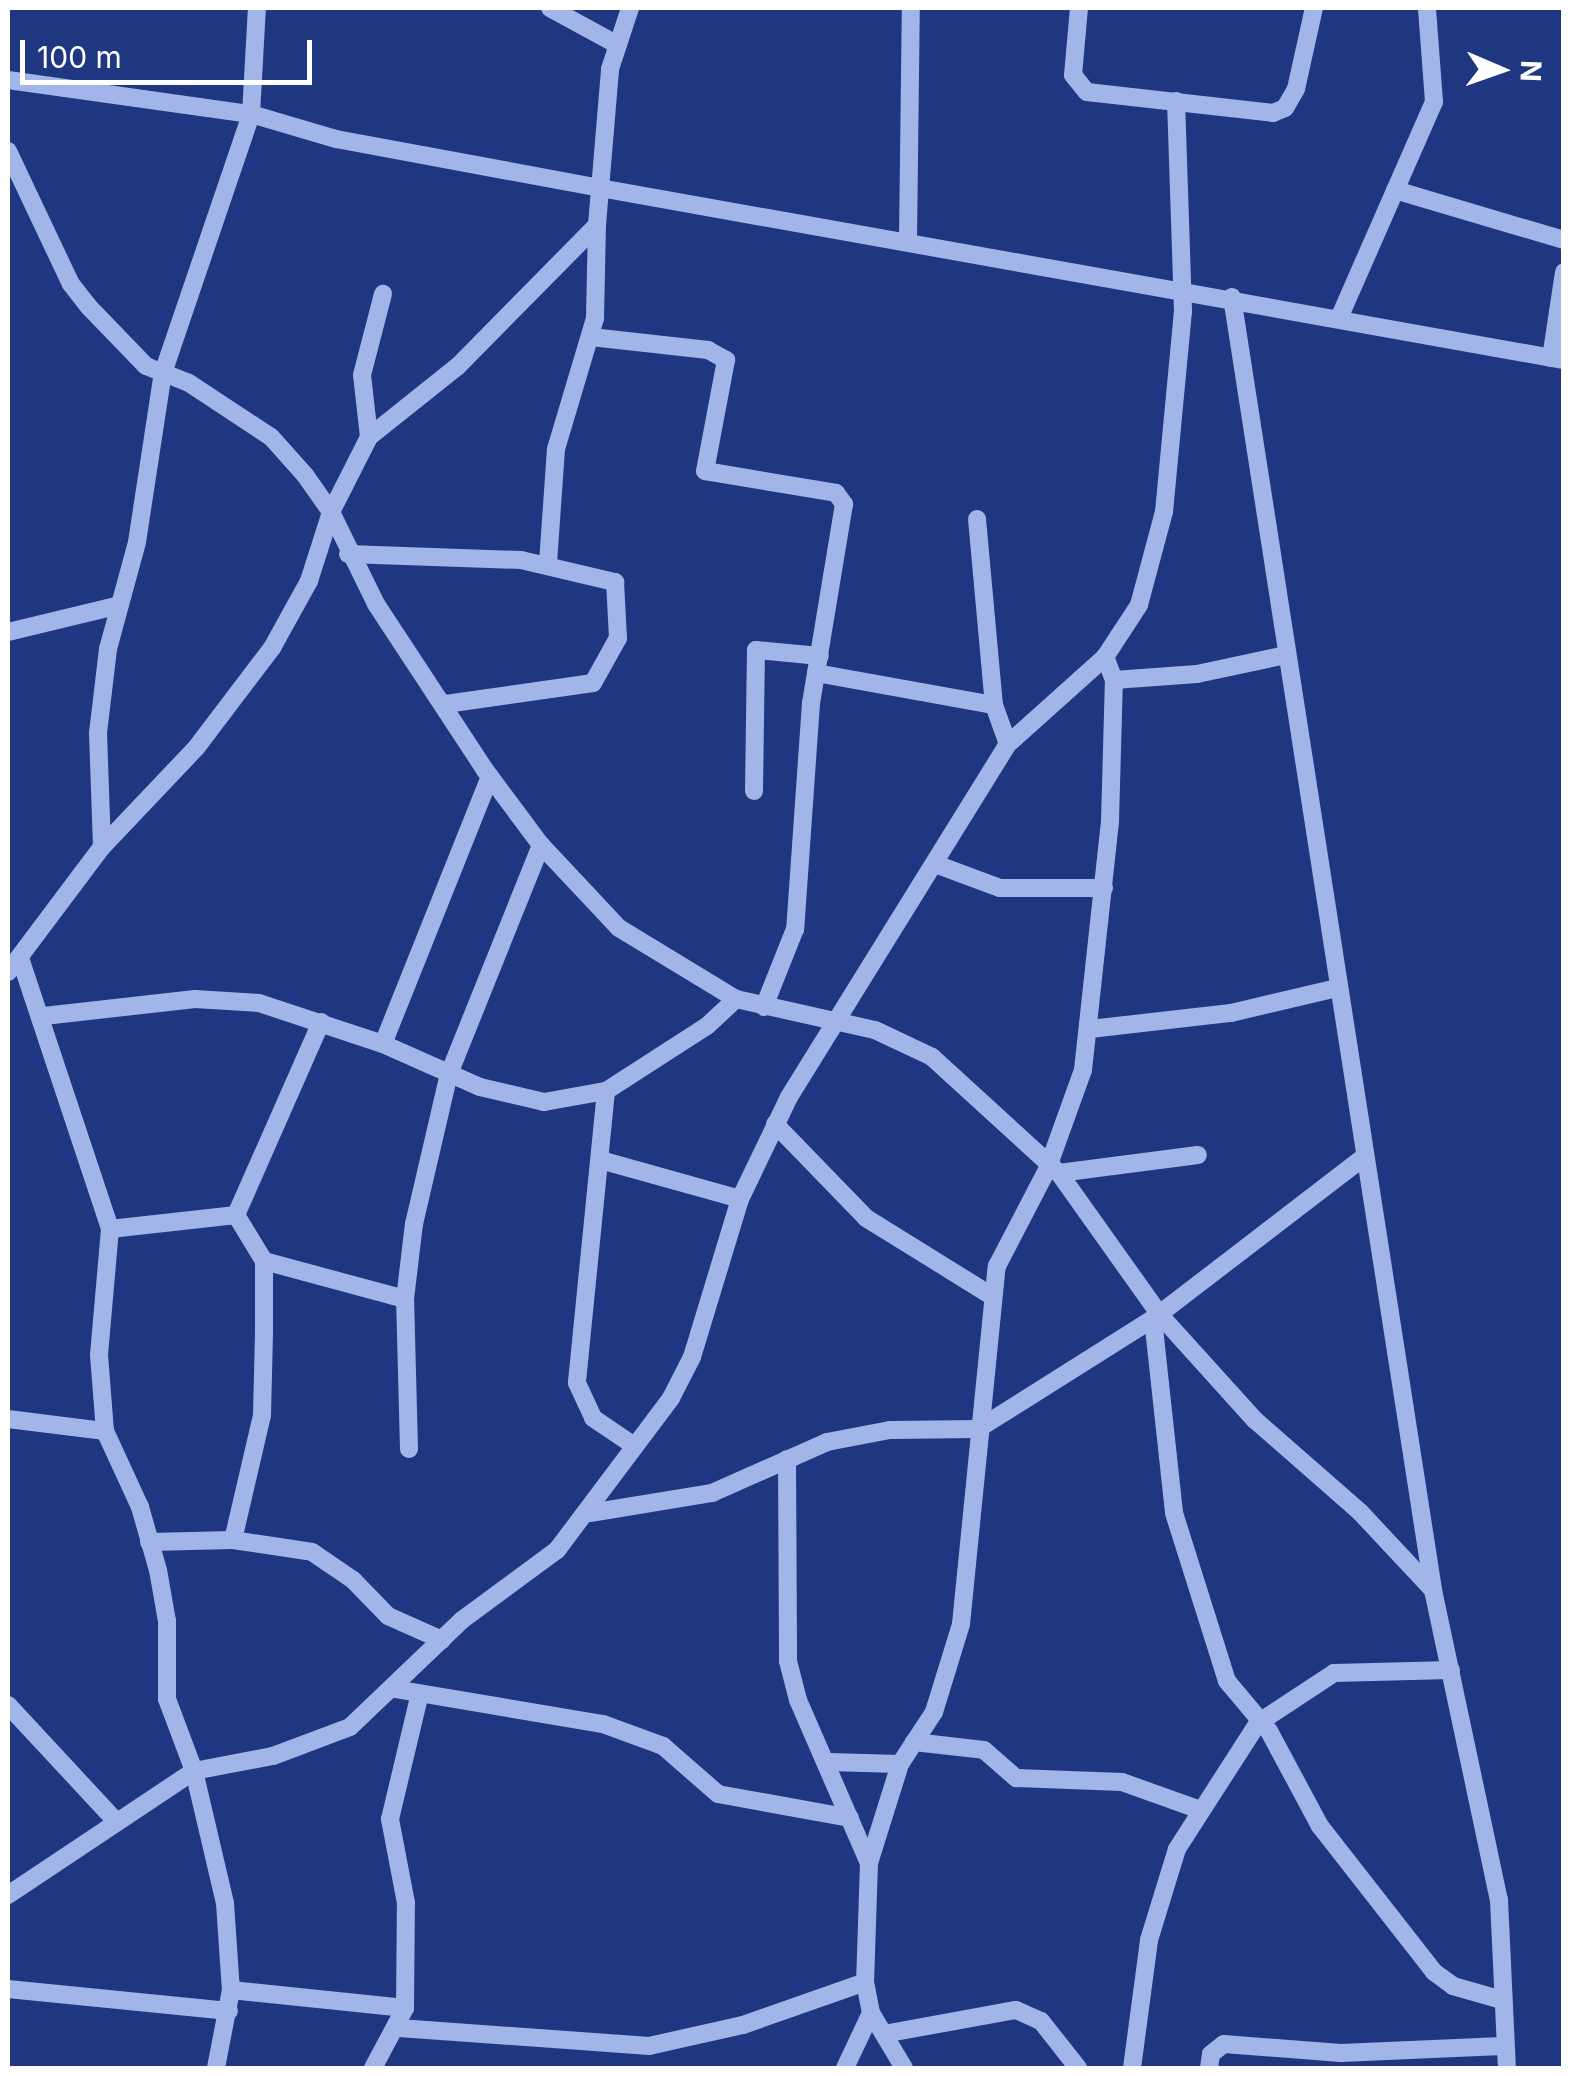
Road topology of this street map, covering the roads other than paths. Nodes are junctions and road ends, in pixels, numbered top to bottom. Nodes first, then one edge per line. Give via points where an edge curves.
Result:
1 (257, 8) edge
2 (550, 8) edge
3 (630, 8) edge
4 (911, 8) edge
5 (1079, 8) edge
6 (1314, 8) edge
7 (1427, 8) edge
8 (618, 44) junction
9 (8, 80) edge
10 (1176, 101) junction
11 (250, 114) junction
12 (8, 151) edge
13 (600, 188) junction
14 (1395, 190) junction
15 (597, 225) junction
16 (908, 239) junction
17 (1564, 240) edge
18 (1564, 272) edge
19 (1180, 291) junction
20 (383, 294) dead end
21 (1232, 297) junction
22 (1340, 316) junction
23 (592, 338) junction
24 (1557, 359) edge
25 (163, 373) junction
26 (369, 437) junction
27 (331, 512) junction
28 (978, 519) dead end
29 (348, 554) junction
30 (548, 563) junction
31 (116, 606) junction
32 (8, 632) edge
33 (1286, 654) junction
34 (1105, 657) junction
35 (818, 665) junction
36 (1114, 680) junction
37 (446, 704) junction
38 (994, 705) junction
39 (1008, 744) junction
40 (490, 777) junction
41 (754, 791) dead end
42 (541, 845) junction
43 (102, 847) junction
44 (938, 865) junction
45 (1104, 888) junction
46 (14, 965) edge
47 (1337, 988) junction
48 (736, 1000) junction
49 (764, 1007) junction
50 (44, 1016) junction
51 (321, 1022) junction
52 (837, 1025) junction
53 (1090, 1029) junction
54 (383, 1044) junction
55 (449, 1074) junction
56 (606, 1091) junction
57 (775, 1124) junction
58 (1198, 1155) dead end
59 (1364, 1156) junction
60 (604, 1161) junction
61 (1053, 1172) junction
62 (740, 1200) junction
63 (236, 1215) junction
64 (110, 1230) junction
65 (264, 1260) junction
66 (992, 1296) junction
67 (404, 1299) junction
68 (1156, 1317) junction
69 (8, 1419) edge
70 (978, 1429) junction
71 (105, 1431) junction
72 (634, 1445) junction
73 (409, 1450) dead end
74 (786, 1459) junction
75 (590, 1513) junction
76 (233, 1540) junction
77 (149, 1542) junction
78 (1433, 1590) junction
79 (442, 1640) junction
80 (1451, 1670) junction
81 (394, 1689) junction
82 (418, 1697) junction
83 (8, 1706) edge
84 (1258, 1723) junction
85 (914, 1742) junction
86 (829, 1762) junction
87 (900, 1764) junction
88 (194, 1771) junction
89 (1198, 1809) junction
90 (850, 1818) junction
91 (114, 1819) junction
92 (869, 1863) junction
93 (8, 1894) edge
94 (865, 1982) junction
95 (8, 1989) edge
96 (231, 1990) junction
97 (1502, 2000) junction
98 (406, 2008) junction
99 (229, 2011) junction
100 (871, 2013) junction
101 (399, 2028) junction
102 (889, 2033) junction
103 (1502, 2046) junction
104 (1341, 2061) edge
105 (216, 2068) edge
106 (373, 2068) edge
107 (845, 2068) edge
108 (904, 2068) edge
109 (1078, 2068) edge
110 (1132, 2068) edge
111 (1210, 2068) edge
112 (1507, 2068) edge

1 - 11 street
2 - 8 street
3 - 8 street
4 - 16 street
5 - 10 street via 1073,74 1078,86
6 - 10 street via 1286,108 1272,113
7 - 14 street via 1434,102
8 - 13 street
9 - 11 street
10 - 19 street
11 - 13 street via 336,138
11 - 25 street
12 - 25 street via 71,284 146,366
13 - 15 street
13 - 16 street
14 - 17 street
14 - 22 street
15 - 23 street
15 - 26 street via 458,366
16 - 19 street
18 - 24 street
19 - 21 street
19 - 34 street via 1164,512 1140,604
20 - 26 street via 362,374
21 - 22 street
21 - 33 street
22 - 24 street
23 - 30 street via 556,449
23 - 35 street via 708,350 726,360 705,471 842,496
25 - 27 street via 271,437
25 - 31 street via 137,542
26 - 27 street
27 - 29 street
27 - 43 street via 310,582 272,648 196,748
28 - 38 street
29 - 30 street
29 - 37 street
30 - 37 street via 615,582 618,638 602,674 588,687
31 - 32 street
31 - 43 street via 100,698
33 - 36 street via 1196,674
33 - 47 street
34 - 36 street
34 - 39 street
35 - 38 street
35 - 41 street via 756,650
35 - 49 street via 795,929
36 - 45 street
37 - 40 street
38 - 39 street
39 - 44 street
40 - 42 street
40 - 54 street
42 - 48 street via 642,947
42 - 55 street
43 - 46 street
44 - 45 street via 1000,888
44 - 52 street
45 - 53 street
46 - 50 street
47 - 53 street via 1231,1013
47 - 59 street
48 - 49 street
48 - 56 street
49 - 52 street
50 - 51 street via 218,998
50 - 64 street
51 - 54 street
51 - 63 street
52 - 57 street
52 - 61 street via 875,1030 932,1057
53 - 61 street
54 - 55 street
55 - 56 street via 526,1100
55 - 67 street
56 - 60 street
57 - 62 street
57 - 66 street via 866,1218
58 - 61 street via 1135,1168
59 - 68 street
59 - 78 street
60 - 62 street
60 - 72 street via 586,1254 577,1382 593,1418
61 - 66 street via 1008,1240
61 - 68 street
62 - 72 street via 692,1357
63 - 64 street
63 - 65 street
64 - 71 street via 99,1355
65 - 67 street
65 - 76 street via 262,1415
66 - 70 street
67 - 73 street
68 - 70 street
68 - 78 street
68 - 84 street via 1174,1514 1227,1682
69 - 71 street
70 - 74 street via 890,1430 827,1442
70 - 85 street via 961,1624 934,1712
71 - 77 street via 124,1464
72 - 75 street
74 - 75 street via 686,1501
74 - 86 street via 788,1660 798,1700
75 - 79 street via 556,1550
76 - 77 street
76 - 79 street via 312,1552 388,1616
77 - 88 street via 164,1596 167,1699
78 - 80 street
79 - 81 street
80 - 84 street via 1334,1674
80 - 97 street via 1499,1900 1507,1977
81 - 82 street
81 - 88 street via 350,1727 318,1742
82 - 90 street via 603,1724 663,1746 718,1794
82 - 98 street via 390,1819 406,1904
83 - 91 street
84 - 89 street
84 - 97 street via 1276,1742 1320,1826 1434,1972 1453,1986
85 - 87 street
85 - 89 street via 984,1750 1016,1778 1122,1782
86 - 87 street
86 - 90 street
87 - 92 street
88 - 91 street
88 - 96 street via 225,1903
89 - 110 street via 1177,1848 1148,1940
90 - 92 street
91 - 93 street
92 - 94 street
94 - 100 street
94 - 101 street via 729,2029 649,2046
95 - 99 street
96 - 98 street
96 - 99 street
97 - 103 street
98 - 101 street
99 - 105 street
100 - 102 street
100 - 107 street
101 - 106 street
102 - 108 street
102 - 109 street via 1016,2010 1033,2014
103 - 104 street
103 - 112 street
104 - 111 street via 1224,2044 1211,2054

